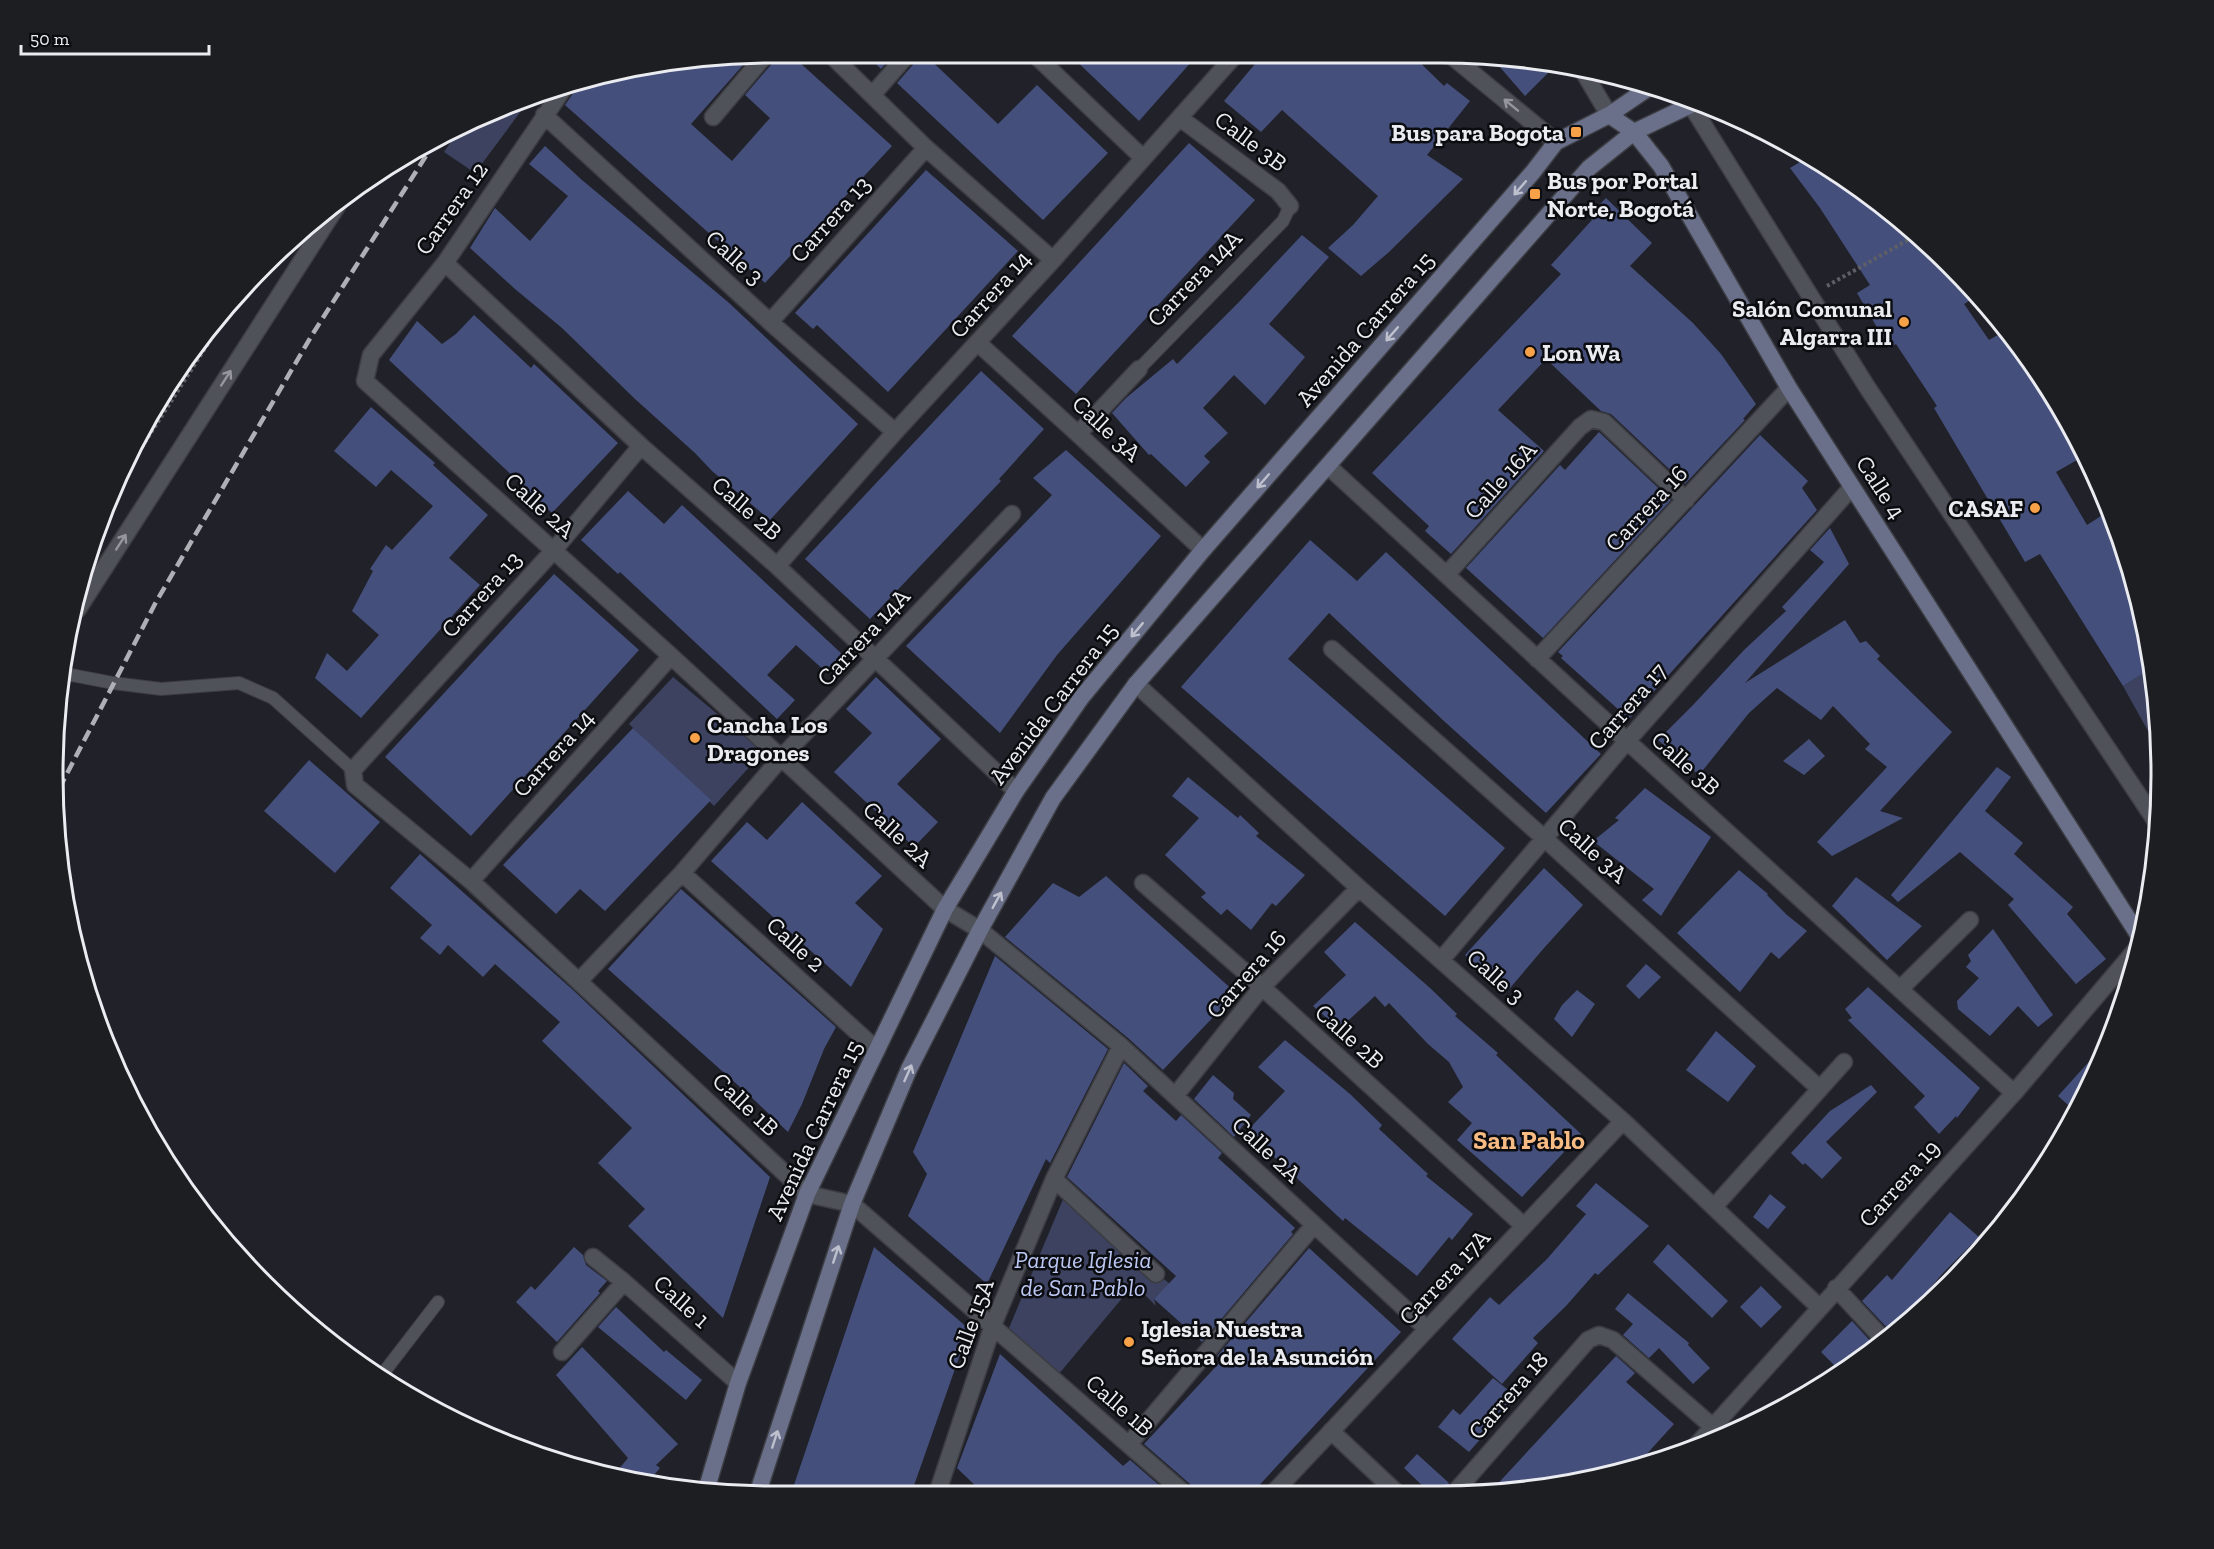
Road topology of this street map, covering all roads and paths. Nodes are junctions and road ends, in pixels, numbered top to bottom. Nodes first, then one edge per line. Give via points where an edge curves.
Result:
1 (841, 63) edge
2 (900, 63) edge
3 (1044, 63) edge
4 (1227, 63) edge
5 (759, 64) edge
6 (1461, 64) edge
7 (1588, 79) edge
8 (1642, 93) edge
9 (873, 94) junction
10 (557, 98) edge
11 (1685, 107) edge
12 (1700, 113) edge
13 (544, 115) junction
14 (1609, 115) junction
15 (713, 117) dead end
16 (1180, 118) junction
17 (1634, 132) junction
18 (1556, 142) junction
19 (926, 148) junction
20 (1143, 158) junction
21 (1290, 206) joint
22 (327, 222) edge
23 (1909, 240) edge
24 (1053, 260) junction
25 (445, 263) junction
26 (1809, 296) junction
27 (770, 322) junction
28 (978, 343) junction
29 (207, 345) edge
30 (371, 355) joint
31 (1139, 369) joint
32 (1790, 388) junction
33 (895, 432) junction
34 (1078, 434) junction
35 (149, 436) edge
36 (641, 446) junction
37 (1328, 466) junction
38 (1852, 487) junction
39 (1686, 500) junction
40 (1012, 514) dead end
41 (554, 550) junction
42 (1203, 550) junction
43 (777, 566) junction
44 (1448, 574) junction
45 (85, 598) edge
46 (1332, 649) dead end
47 (671, 656) junction
48 (876, 658) junction
49 (1537, 659) junction
50 (70, 675) edge
51 (1136, 684) junction
52 (1627, 741) junction
53 (781, 758) junction
54 (353, 770) junction
55 (1016, 791) junction
56 (2149, 811) edge
57 (1545, 839) junction
58 (682, 873) junction
59 (471, 881) junction
60 (1143, 883) dead end
61 (1359, 888) junction
62 (945, 909) junction
63 (1970, 920) dead end
64 (2134, 929) edge
65 (980, 930) junction
66 (1441, 960) junction
67 (2126, 961) edge
68 (579, 981) junction
69 (1262, 987) junction
70 (1900, 989) junction
71 (1121, 1046) junction
72 (878, 1050) junction
73 (1845, 1062) dead end
74 (1820, 1089) junction
75 (2014, 1093) junction
76 (1175, 1096) junction
77 (1623, 1121) junction
78 (1054, 1179) junction
79 (807, 1194) junction
80 (852, 1204) junction
81 (1714, 1207) junction
82 (1314, 1225) junction
83 (1524, 1226) junction
84 (593, 1257) dead end
85 (1156, 1274) dead end
86 (624, 1282) junction
87 (1836, 1288) junction
88 (438, 1302) dead end
89 (1820, 1307) junction
90 (993, 1325) junction
91 (1427, 1329) junction
92 (1879, 1334) edge
93 (562, 1353) dead end
94 (386, 1370) edge
95 (738, 1383) junction
96 (1713, 1427) junction
97 (1331, 1431) junction
98 (1707, 1434) edge
99 (1129, 1444) junction
100 (709, 1482) edge
101 (1461, 1485) edge
102 (765, 1486) edge
103 (940, 1486) edge
104 (1176, 1486) edge
105 (1280, 1486) edge
106 (1390, 1486) edge

1 - 9 street
2 - 9 street
3 - 20 street
4 - 16 street, Carrera 14
5 - 15 street
18 -> 6 street
7 - 14 street, Calle 4
8 - 14 main road, Avenida Carrera 15
9 - 19 street
10 - 13 street, Carrera 12
11 - 17 main road
12 - 26 street
13 - 25 street, Carrera 12
13 - 27 street, Calle 3
14 - 17 main road, Calle 4
14 - 18 main road, Avenida Carrera 15
16 - 20 street, Carrera 14
16 - 21 street, Calle 3B via 1278,191
17 - 32 main road, Calle 4 via 1661,166
17 - 37 main road via 1589,168
18 -> 42 main road, Avenida Carrera 15
19 - 24 street
19 - 27 street, Carrera 13
20 - 24 street, Carrera 14
21 - 31 lane, Carrera 14A via 1283,221
45 -> 22 street
23 - 26 path
24 - 28 street, Carrera 14
25 - 30 street, Carrera 12
25 - 36 street, Calle 2B
26 - 56 street
27 - 33 street, Calle 3
28 - 33 street, Carrera 14
28 - 34 street, Calle 3A
29 - 35 path
30 - 41 street, Calle 2A via 365,381
31 - 34 street, Carrera 14A
32 - 38 main road, Calle 4
32 - 39 street, Carrera 16
33 - 43 street, Carrera 14
34 - 42 street, Calle 3A
36 - 41 street, Carrera 13
36 - 43 street, Calle 2B
37 - 44 street, Calle 3B
37 - 51 main road
38 - 52 street, Carrera 17
38 - 64 main road, Calle 4
39 - 44 street, Calle 16A via 1604,422 1590,418
39 - 49 street, Carrera 16
40 - 48 street, Carrera 14A
41 - 47 street, Calle 2A
41 - 54 street, Carrera 13
42 -> 55 main road, Avenida Carrera 15 via 1081,698
43 - 48 street, Calle 2B
44 - 49 street, Calle 3B
46 - 57 street, Calle 3A
47 - 53 street, Calle 2A
47 - 59 street, Carrera 14
48 - 53 street, Carrera 14A
48 - 55 street, Calle 2B
49 - 52 street, Calle 3B
50 - 54 lane via 161,689 239,683 273,698
51 - 61 street, Calle 3
65 -> 51 main road via 1053,798
52 - 57 street, Carrera 17
52 - 70 street, Calle 3B
53 - 58 street, Carrera 14A
53 - 62 street, Calle 2A
54 - 59 street, Calle 1B via 355,785
55 - 62 main road, Avenida Carrera 15
57 - 66 street, Carrera 17
57 - 74 street, Calle 3A
58 - 68 street, Carrera 14A
58 - 72 street, Calle 2
59 - 68 street, Calle 1B
60 - 69 street, Calle 2B
61 - 66 street, Calle 3
61 - 69 street, Carrera 16
62 - 65 street, Calle 2A
62 - 72 main road, Avenida Carrera 15
63 - 70 street
65 - 71 street, Calle 2A
80 -> 65 main road via 909,1069
66 - 77 street, Calle 3
67 - 75 street, Carrera 19
68 - 79 street, Calle 1B
69 - 76 street, Carrera 16
69 - 83 street, Calle 2B
70 - 75 street, Calle 3B
71 - 76 street, Calle 2A
71 - 78 street, Calle 15A
72 - 79 main road, Avenida Carrera 15
73 - 74 street
74 - 81 street
75 - 87 street, Carrera 19
76 - 82 street, Calle 2A
77 - 81 street, Calle 3
77 - 83 street, Carrera 17A
78 - 85 street
78 - 90 street, Calle 15A
79 - 80 street, Calle 1B
79 - 95 main road, Avenida Carrera 15
80 - 90 street, Calle 1B
102 -> 80 main road
81 - 89 street, Calle 3
82 - 91 street, Calle 2A
82 - 99 street
83 - 91 street, Carrera 17A
84 - 86 street, Calle 1
86 - 93 street
86 - 95 street, Calle 1
87 - 89 street, Carrera 19
87 - 92 street
88 - 94 lane
89 - 96 street, Carrera 19
90 - 99 street, Calle 1B
90 - 103 street, Calle 15A
91 - 97 street, Carrera 17A
95 - 100 main road, Avenida Carrera 15
96 - 98 street, Carrera 19
96 - 101 street, Carrera 18 via 1613,1340 1599,1335 1588,1340
97 - 105 street, Carrera 17A
97 - 106 street
99 - 104 street, Calle 1B

